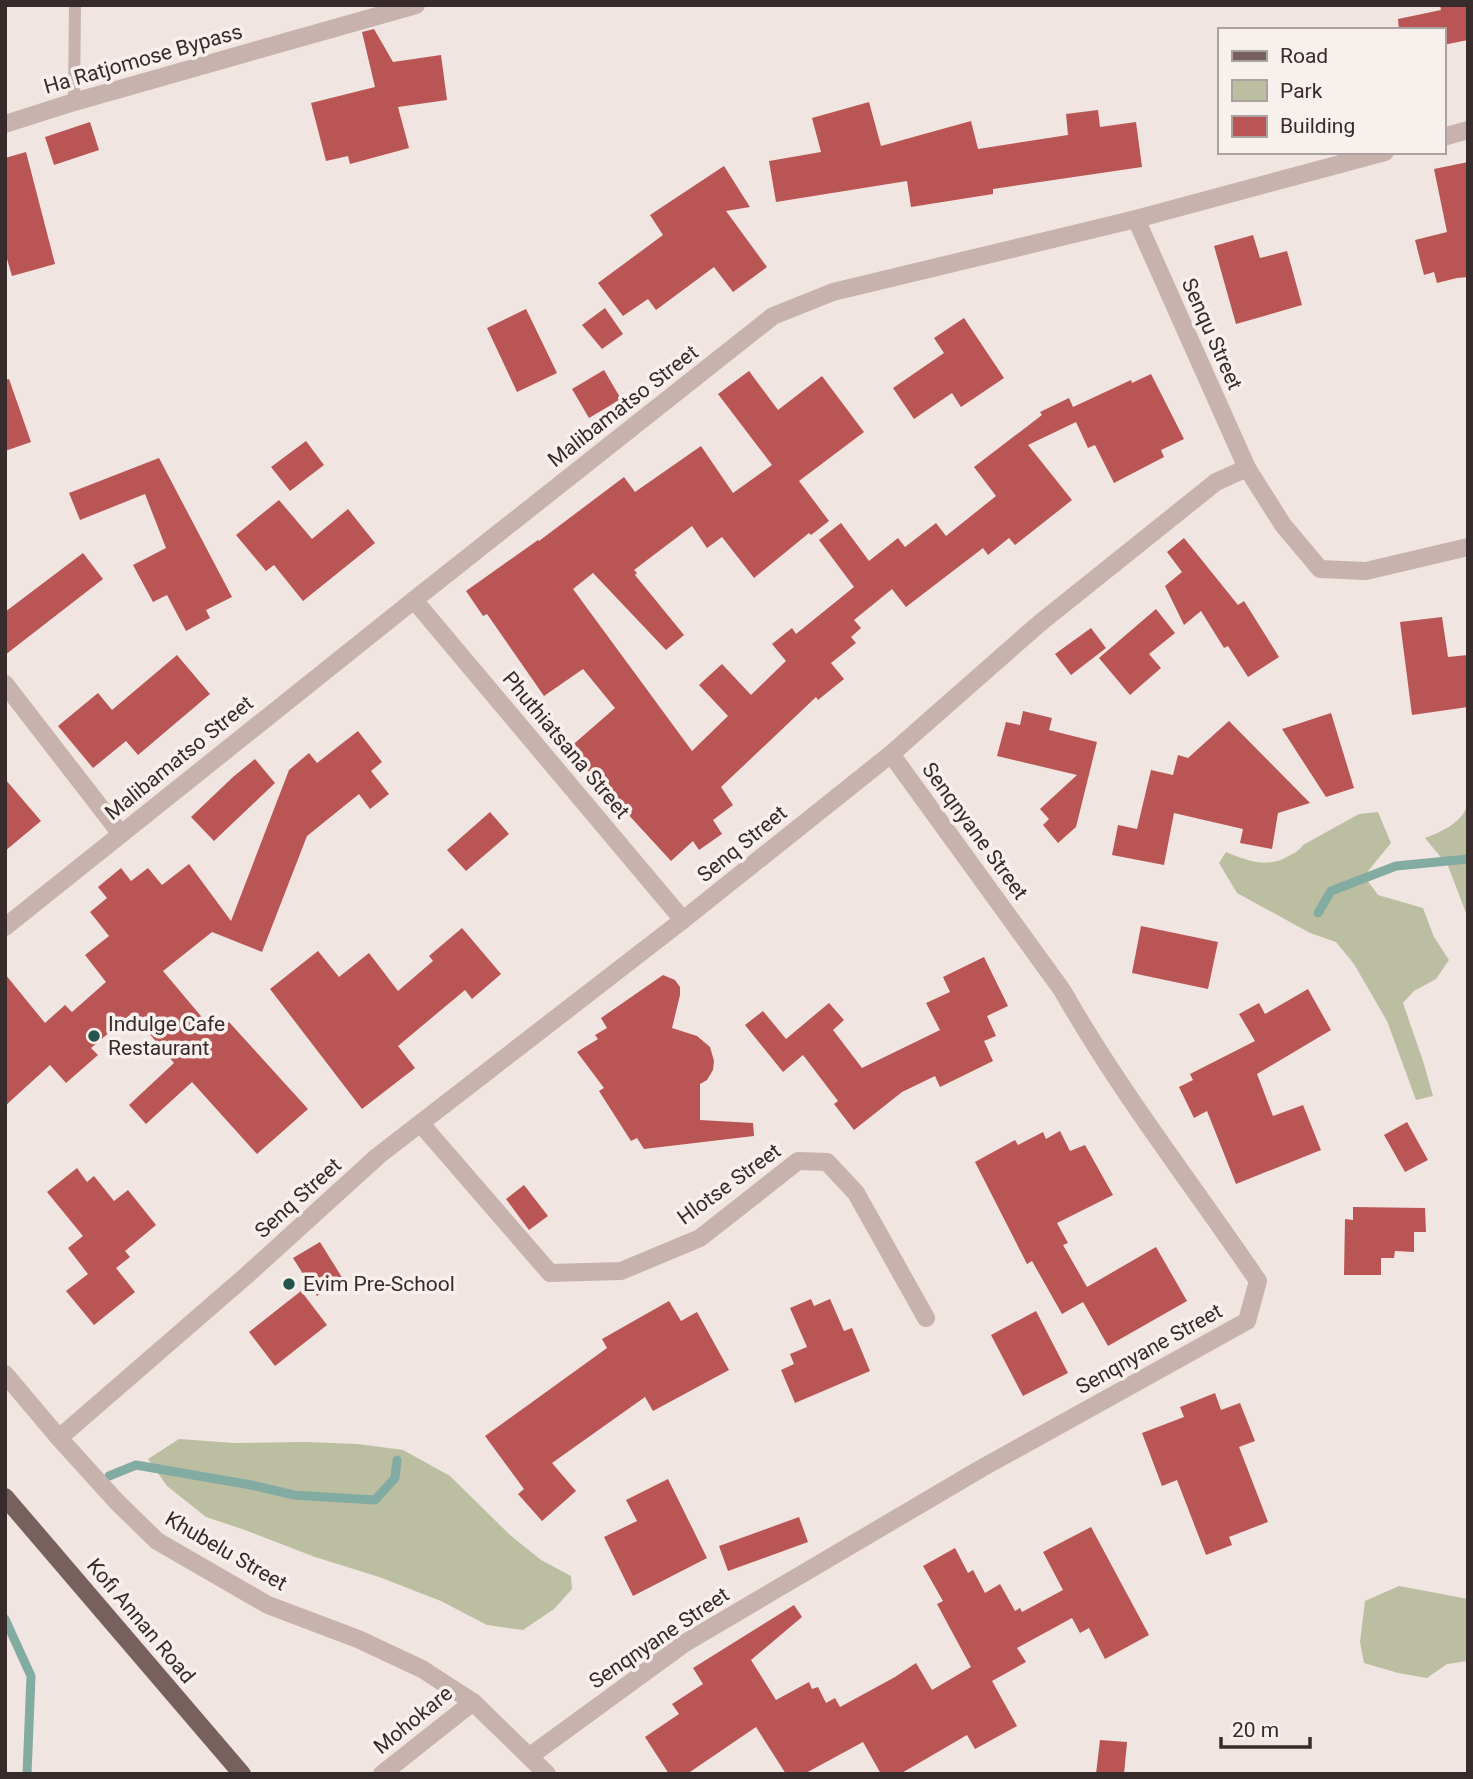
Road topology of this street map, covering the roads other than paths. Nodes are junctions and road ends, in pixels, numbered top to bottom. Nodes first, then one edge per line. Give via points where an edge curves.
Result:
1 (75, 5) edge
2 (416, 5) edge
3 (74, 102) junction
4 (5, 124) edge
5 (1468, 130) edge
6 (1445, 136) edge
7 (1378, 154) edge
8 (1136, 219) junction
9 (1247, 468) junction
10 (1468, 548) edge
11 (414, 600) junction
12 (5, 684) edge
13 (891, 754) junction
14 (121, 834) junction
15 (683, 920) junction
16 (5, 927) edge
17 (421, 1124) junction
18 (926, 1318) dead end
19 (5, 1374) edge
20 (59, 1438) junction
21 (5, 1497) edge
22 (473, 1702) junction
23 (530, 1756) junction
24 (242, 1774) edge
25 (382, 1774) edge
26 (547, 1774) edge

1 - 3 lane
2 - 3 street, Ha Ratjomose Bypass
3 - 4 street, Ha Ratjomose Bypass
5 - 6 street
7 - 8 street, Malibamatso Street
8 - 9 street, Senqu Street
8 - 11 street, Malibamatso Street via 833,292 772,316
9 - 10 street via 1283,526 1320,569 1366,571
9 - 13 street, Senq Street via 1216,482 1040,623
11 - 14 street, Malibamatso Street
11 - 15 street, Phuthiatsana Street
12 - 14 street
13 - 15 street, Senq Street
13 - 23 street, Senqnyane Street via 1062,990 1141,1114 1258,1281 1247,1321 982,1468 685,1643
14 - 16 street, Malibamatso Street
15 - 17 street, Senq Street
17 - 18 street, Hlotse Street via 550,1273 621,1271 700,1238 798,1161 827,1162 856,1193
17 - 20 street, Senq Street via 378,1156
19 - 20 street, Khubelu Street
20 - 22 street, Khubelu Street via 157,1541 268,1605 422,1669
21 - 24 main road, Kofi Annan Road
22 - 23 street, Khubelu Street
22 - 25 street, Mohokare
23 - 26 street, Khubelu Street

